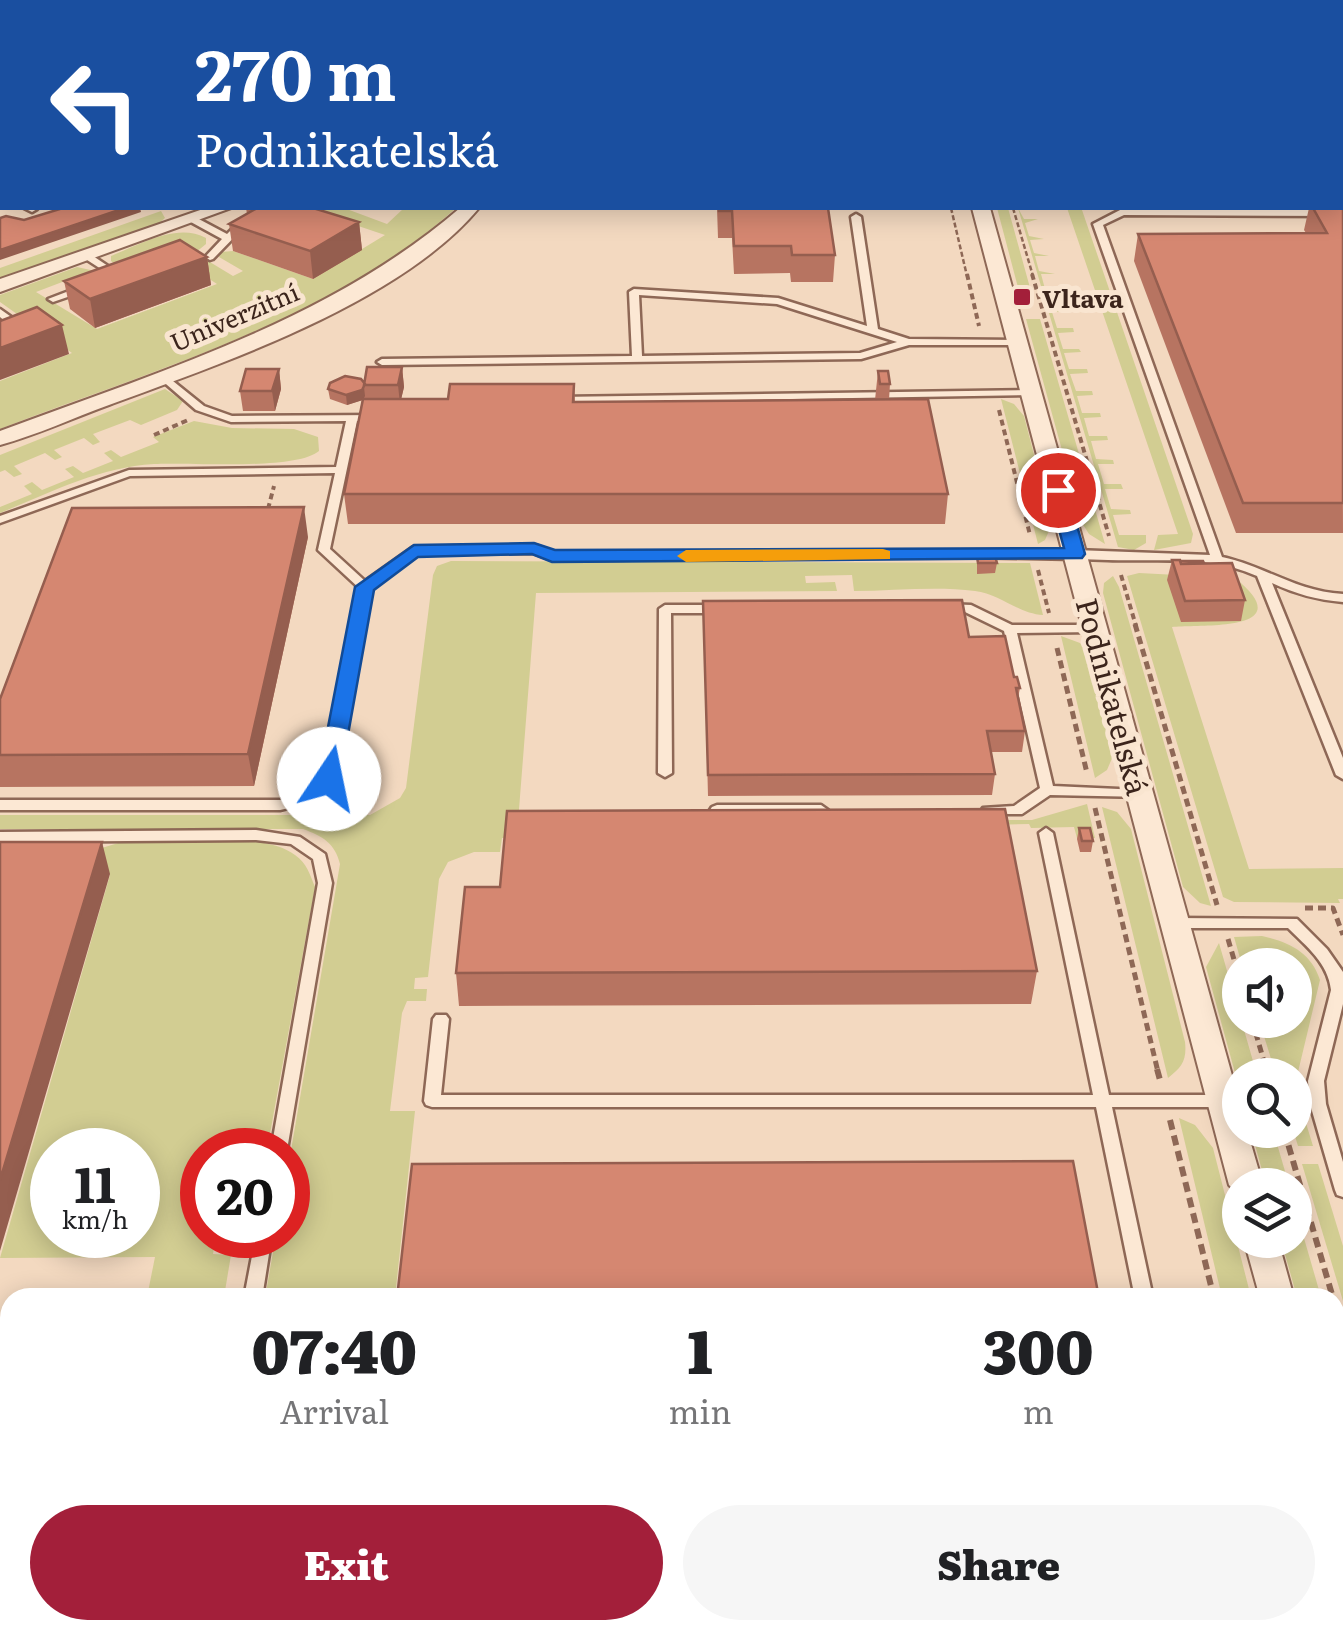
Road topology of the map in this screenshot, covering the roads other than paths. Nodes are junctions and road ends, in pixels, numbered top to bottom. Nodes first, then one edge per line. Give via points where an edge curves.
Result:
1 (217, 210) edge
2 (468, 210) edge
3 (982, 210) edge
4 (1343, 213) edge
5 (856, 217) dead end
6 (192, 219) junction
7 (251, 219) edge
8 (226, 238) junction
9 (87, 256) junction
10 (210, 257) edge
11 (133, 271) edge
12 (119, 276) junction
13 (0, 286) edge
14 (53, 300) dead end
15 (0, 312) edge
16 (0, 328) edge
17 (873, 331) junction
18 (908, 342) junction
19 (1018, 343) junction
20 (636, 359) junction
21 (382, 362) edge
22 (163, 376) junction
23 (1031, 393) junction
24 (542, 400) edge
25 (352, 417) junction
26 (392, 417) edge
27 (0, 438) edge
28 (340, 470) junction
29 (0, 520) edge
30 (1075, 554) junction
31 (1218, 559) junction
32 (1262, 574) junction
33 (365, 587) junction
34 (1343, 598) edge
35 (929, 608) edge
36 (740, 609) edge
37 (1095, 628) junction
38 (1010, 630) junction
39 (666, 774) dead end
40 (1343, 775) edge
41 (1047, 790) junction
42 (1140, 794) junction
43 (0, 805) edge
44 (717, 810) edge
45 (837, 810) edge
46 (977, 810) edge
47 (1046, 833) dead end
48 (0, 837) edge
49 (1175, 924) junction
50 (441, 1019) dead end
51 (1222, 1094) edge
52 (1103, 1101) junction
53 (1222, 1101) edge
54 (283, 1128) edge
55 (1343, 1190) edge
56 (260, 1258) edge
57 (1266, 1258) edge
58 (255, 1288) edge
59 (1142, 1288) edge
60 (1274, 1288) edge

1 - 6 street
2 - 22 street, Univerzitní via 354,292
3 - 19 street, Podnikatelská
4 - 31 lane via 1122,212 1098,224
5 - 17 lane
6 - 8 lane
6 - 9 street
7 - 8 lane
8 - 10 lane
9 - 12 lane
9 - 13 street
11 - 12 lane
12 - 14 lane
15 - 16 lane via 14,323
17 - 18 lane
17 - 20 lane via 778,301 634,292
18 - 19 lane
18 - 20 lane via 861,356
19 - 23 street, Podnikatelská
20 - 21 lane
22 - 25 lane via 200,408 231,418
22 - 27 street, Univerzitní
23 - 24 lane
23 - 30 street, Podnikatelská
25 - 26 lane
25 - 28 lane
28 - 29 lane via 129,472
28 - 33 lane via 324,550
30 - 31 lane
30 - 33 lane via 414,551
30 - 37 street, Podnikatelská
31 - 32 lane
32 - 34 lane via 1318,599
32 - 40 lane
33 - 43 lane via 329,779 319,791 280,805
35 - 38 lane via 967,608
36 - 39 lane via 665,609
37 - 38 lane
37 - 42 street, Podnikatelská
38 - 41 lane
41 - 42 lane
41 - 46 lane via 1017,811
42 - 49 street, Podnikatelská
44 - 45 lane
47 - 52 lane
48 - 54 lane via 256,835 295,840 320,857 325,883
49 - 51 street, Podnikatelská
49 - 55 lane via 1292,923 1337,975 1316,1081
50 - 52 lane via 432,1101
52 - 53 lane
52 - 59 lane
56 - 58 lane
57 - 60 street

